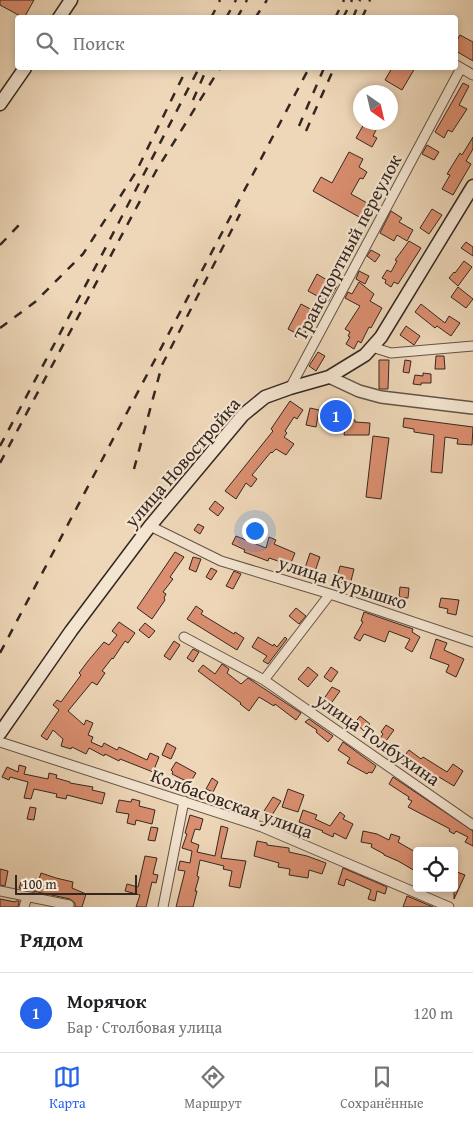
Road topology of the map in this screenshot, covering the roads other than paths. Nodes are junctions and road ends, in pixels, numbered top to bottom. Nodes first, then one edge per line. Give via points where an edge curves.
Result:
1 (71, 0) edge
2 (61, 15) edge
3 (458, 67) edge
4 (24, 70) edge
5 (456, 70) edge
6 (473, 75) edge
7 (0, 104) edge
8 (472, 189) edge
9 (473, 346) edge
10 (372, 347) junction
11 (329, 377) junction
12 (290, 388) junction
13 (473, 408) edge
14 (150, 526) junction
15 (330, 594) junction
16 (184, 637) dead end
17 (473, 642) edge
18 (264, 680) junction
19 (0, 733) edge
20 (0, 742) edge
21 (184, 801) junction
22 (473, 825) edge
23 (0, 891) edge
24 (27, 897) junction
25 (69, 905) dead end
26 (24, 907) edge
27 (163, 907) edge
28 (449, 907) edge

1 - 2 main road
3 - 6 street
4 - 7 main road
5 - 12 street, Транспортный переулок
8 - 10 main road, улица Новостройка
9 - 10 street via 391,353
10 - 11 main road, улица Новостройка via 365,355
11 - 12 main road, улица Новостройка
11 - 13 street via 381,397
12 - 14 main road, улица Новостройка via 265,397 243,415
14 - 15 street, улица Курышко via 221,561
14 - 19 main road, улица Новостройка via 71,630
15 - 17 street, улица Курышко
15 - 18 street
16 - 18 street, улица Толбухина
18 - 22 street, улица Толбухина
20 - 21 street, Колбасовская улица
21 - 27 street
21 - 28 street, Колбасовская улица via 262,827
23 - 24 street
24 - 25 street
24 - 26 street

